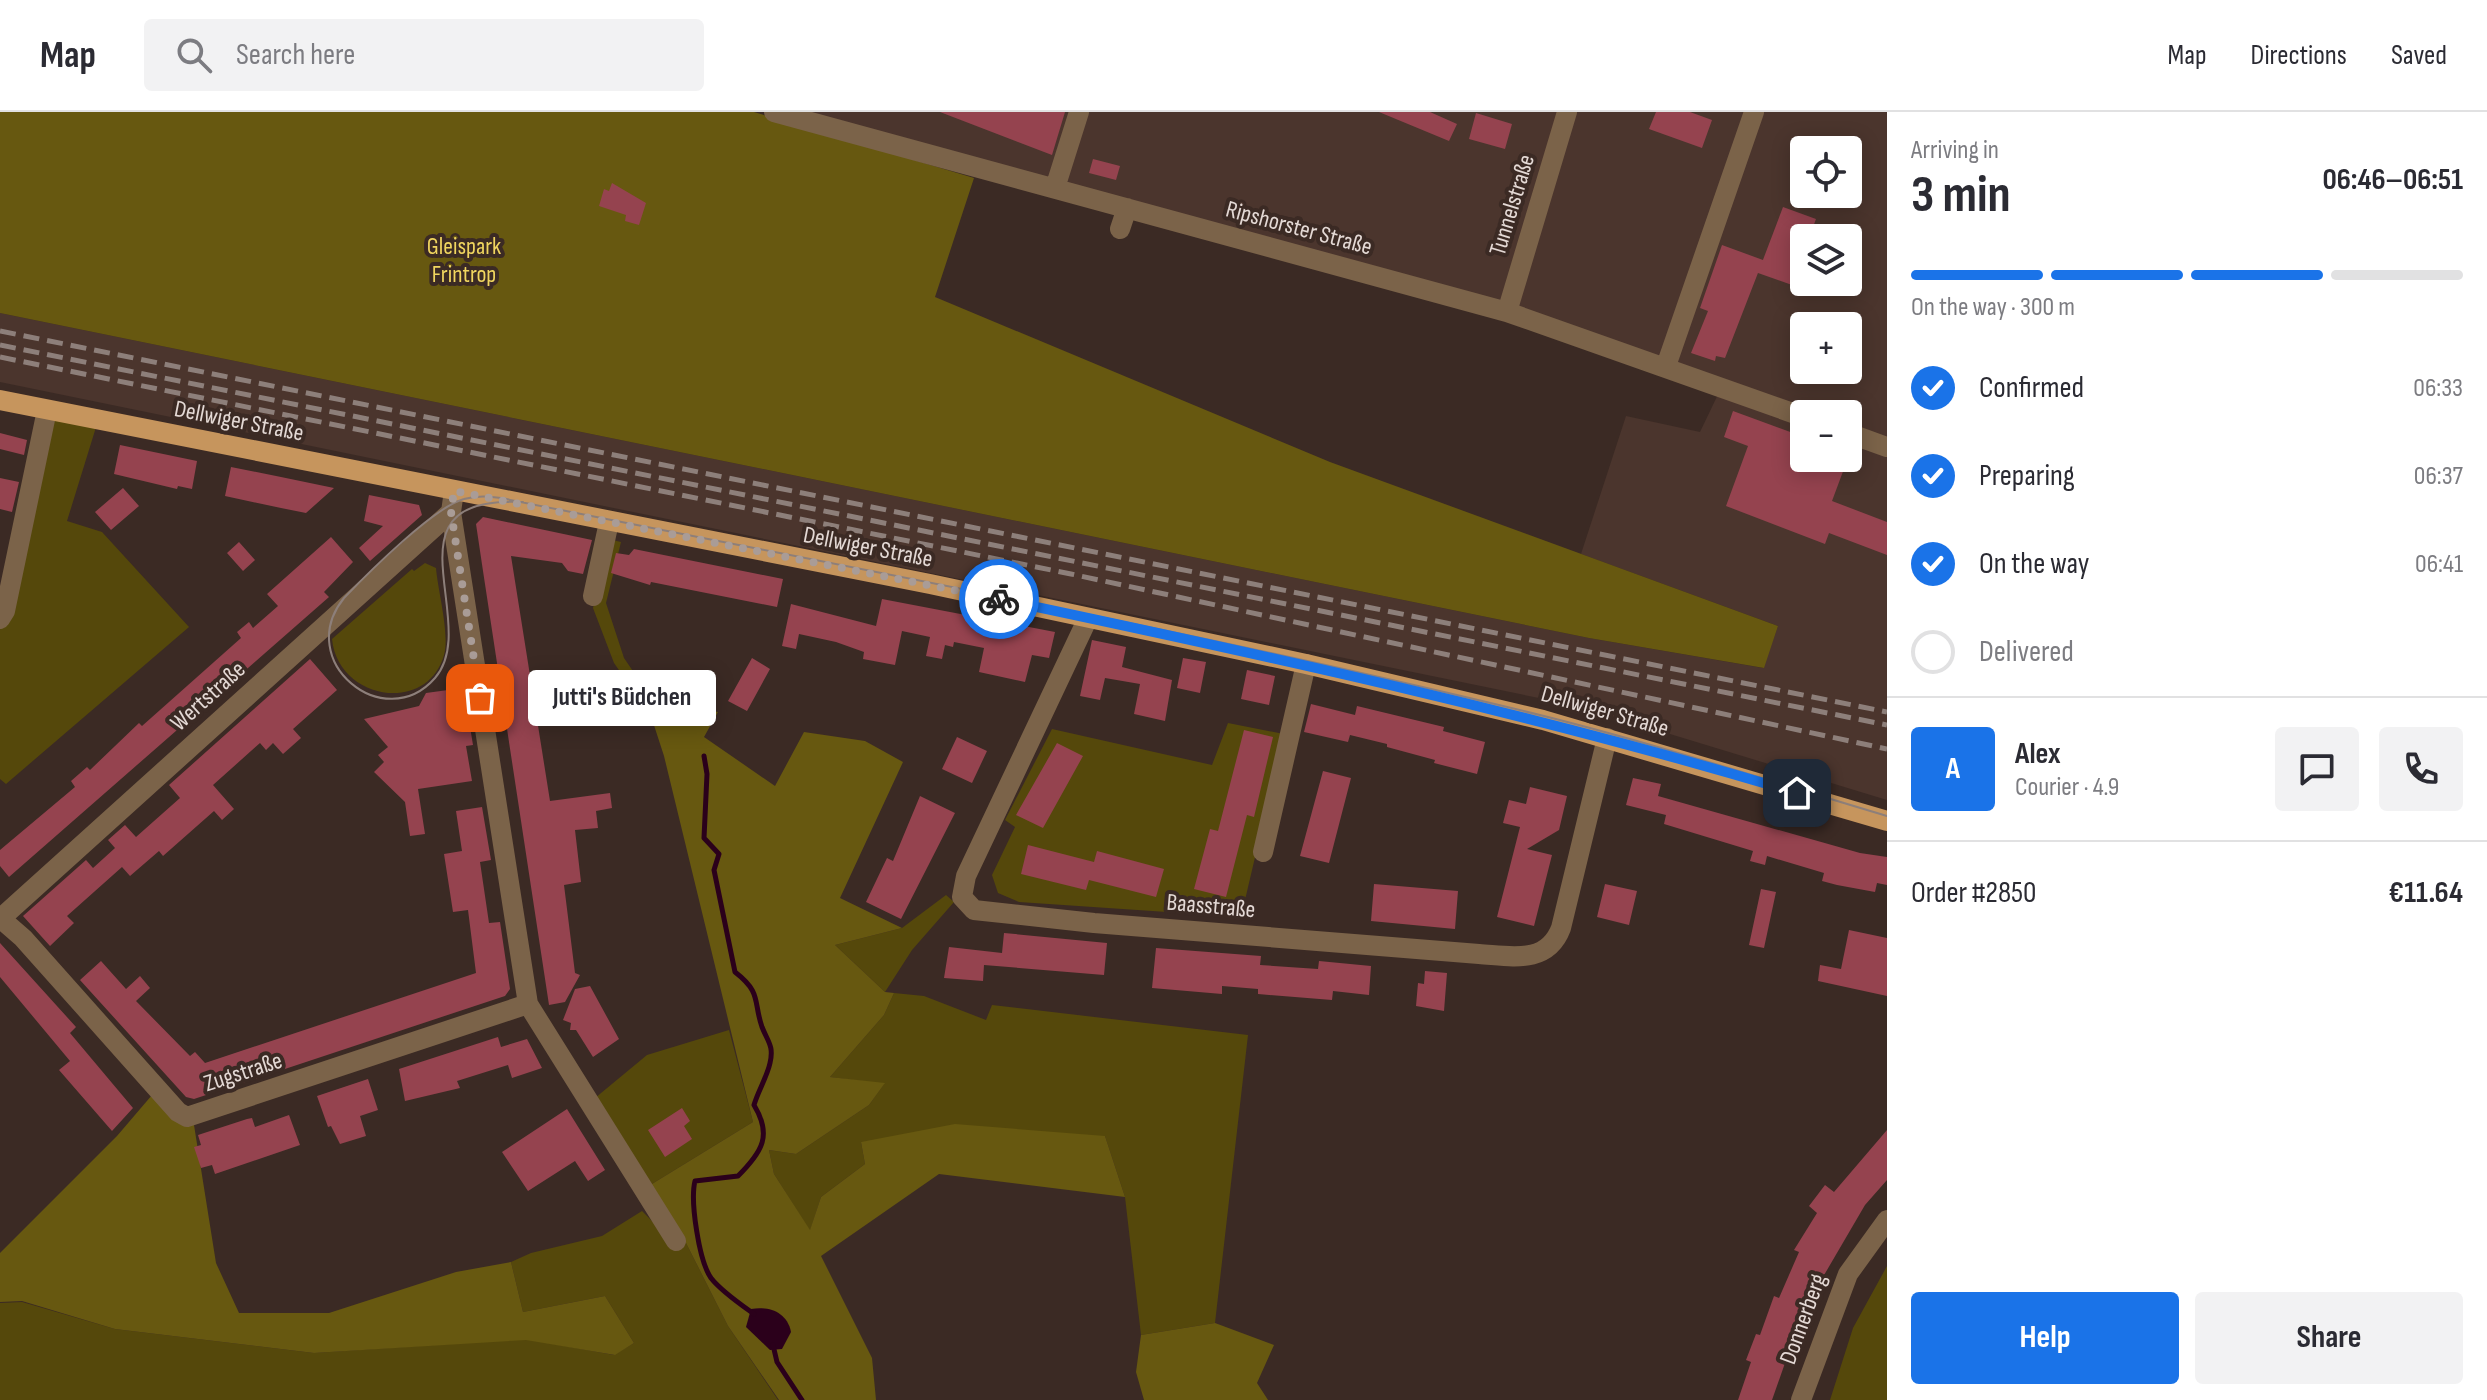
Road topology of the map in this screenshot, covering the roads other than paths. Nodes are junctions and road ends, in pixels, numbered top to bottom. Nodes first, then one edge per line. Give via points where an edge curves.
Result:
1 (774, 112) edge
2 (1079, 112) edge
3 (1567, 112) edge
4 (1754, 112) edge
5 (1055, 188) junction
6 (1127, 208) junction
7 (1120, 229) dead end
8 (1507, 312) junction
9 (1666, 366) junction
10 (0, 400) edge
11 (47, 410) junction
12 (1790, 412) edge
13 (1862, 438) edge
14 (1887, 447) edge
15 (453, 501) junction
16 (609, 522) junction
17 (593, 596) dead end
18 (1088, 618) junction
19 (0, 619) edge
20 (1306, 664) junction
21 (1607, 738) junction
22 (1887, 821) edge
23 (1263, 852) dead end
24 (0, 919) edge
25 (528, 1004) junction
26 (1887, 1220) edge
27 (676, 1241) dead end
28 (1801, 1400) edge

1 - 5 street, Ripshorster Straße
2 - 5 street
3 - 8 street, Tunnelstraße
4 - 9 street
5 - 6 street, Ripshorster Straße
6 - 7 street
6 - 8 street, Ripshorster Straße
8 - 9 street, Ripshorster Straße
9 - 12 street, Ripshorster Straße
10 - 11 main road, Dellwiger Straße
11 - 15 main road, Dellwiger Straße
11 - 19 street
13 - 14 street
15 - 16 main road, Dellwiger Straße
15 - 24 street, Wertstraße
15 - 25 street
16 - 17 street
16 - 18 main road, Dellwiger Straße
18 - 20 main road, Dellwiger Straße
18 - 21 street, Baasstraße via 966,876 962,897 974,910 1479,954 1537,954 1552,947 1561,928
20 - 21 main road, Dellwiger Straße
20 - 23 street
21 - 22 main road, Dellwiger Straße
24 - 25 street, Zugstraße via 187,1117
25 - 27 street
26 - 28 street, Donnerberg via 1848,1274

